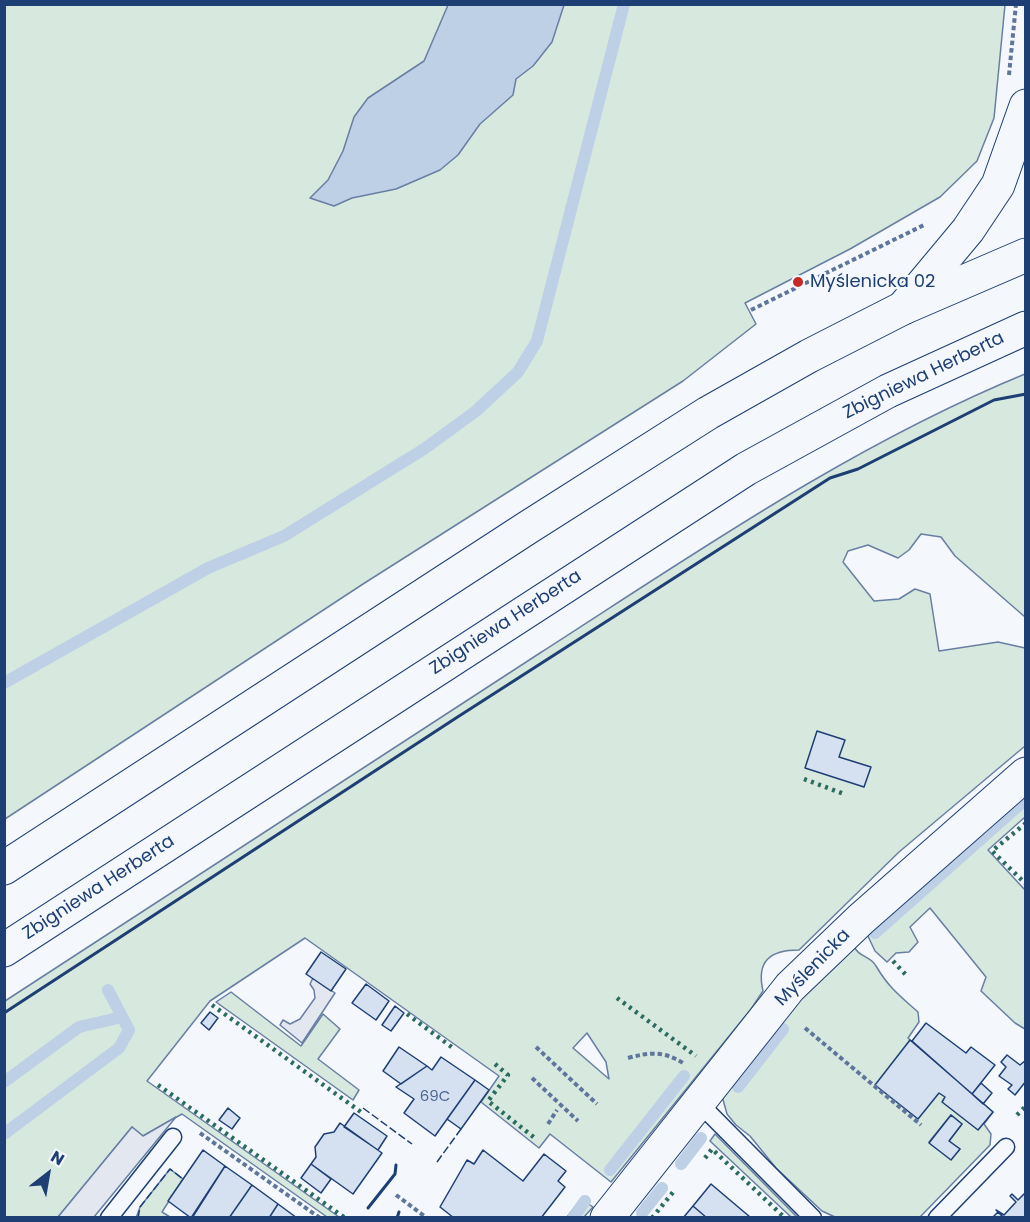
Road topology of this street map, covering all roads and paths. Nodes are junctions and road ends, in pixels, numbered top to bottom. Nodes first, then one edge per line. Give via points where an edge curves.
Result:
1 (1026, 106) edge
2 (928, 223) dead end
3 (1026, 255) edge
4 (903, 308) junction
5 (751, 310) dead end
6 (1026, 328) edge
7 (1026, 774) edge
8 (4, 868) edge
9 (4, 950) edge
10 (778, 1003) junction
11 (536, 1047) dead end
12 (628, 1058) dead end
13 (532, 1078) dead end
14 (706, 1094) junction
15 (597, 1104) dead end
16 (557, 1110) dead end
17 (578, 1121) dead end
18 (548, 1124) dead end
19 (921, 1125) dead end
20 (173, 1137) joint
21 (1006, 1147) dead end
22 (396, 1195) dead end
23 (109, 1218) edge
24 (320, 1218) edge
25 (427, 1218) edge
26 (607, 1218) edge
27 (813, 1218) edge
28 (937, 1218) edge

1 - 4 main road via 998,185 968,230
2 - 5 path
3 - 4 main road
4 - 8 main road via 708,413
6 - 9 main road, Zbigniewa Herberta via 888,391 746,469
7 - 10 main road, Myślenicka via 861,919
10 - 14 main road, Myślenicka
10 - 19 path
11 - 15 path
12 - 14 path via 657,1052 668,1054
13 - 17 path
14 - 26 main road, Myślenicka
14 - 27 lane
16 - 18 path
20 - 23 lane
20 - 24 path via 186,1122
21 - 28 lane
22 - 25 path

